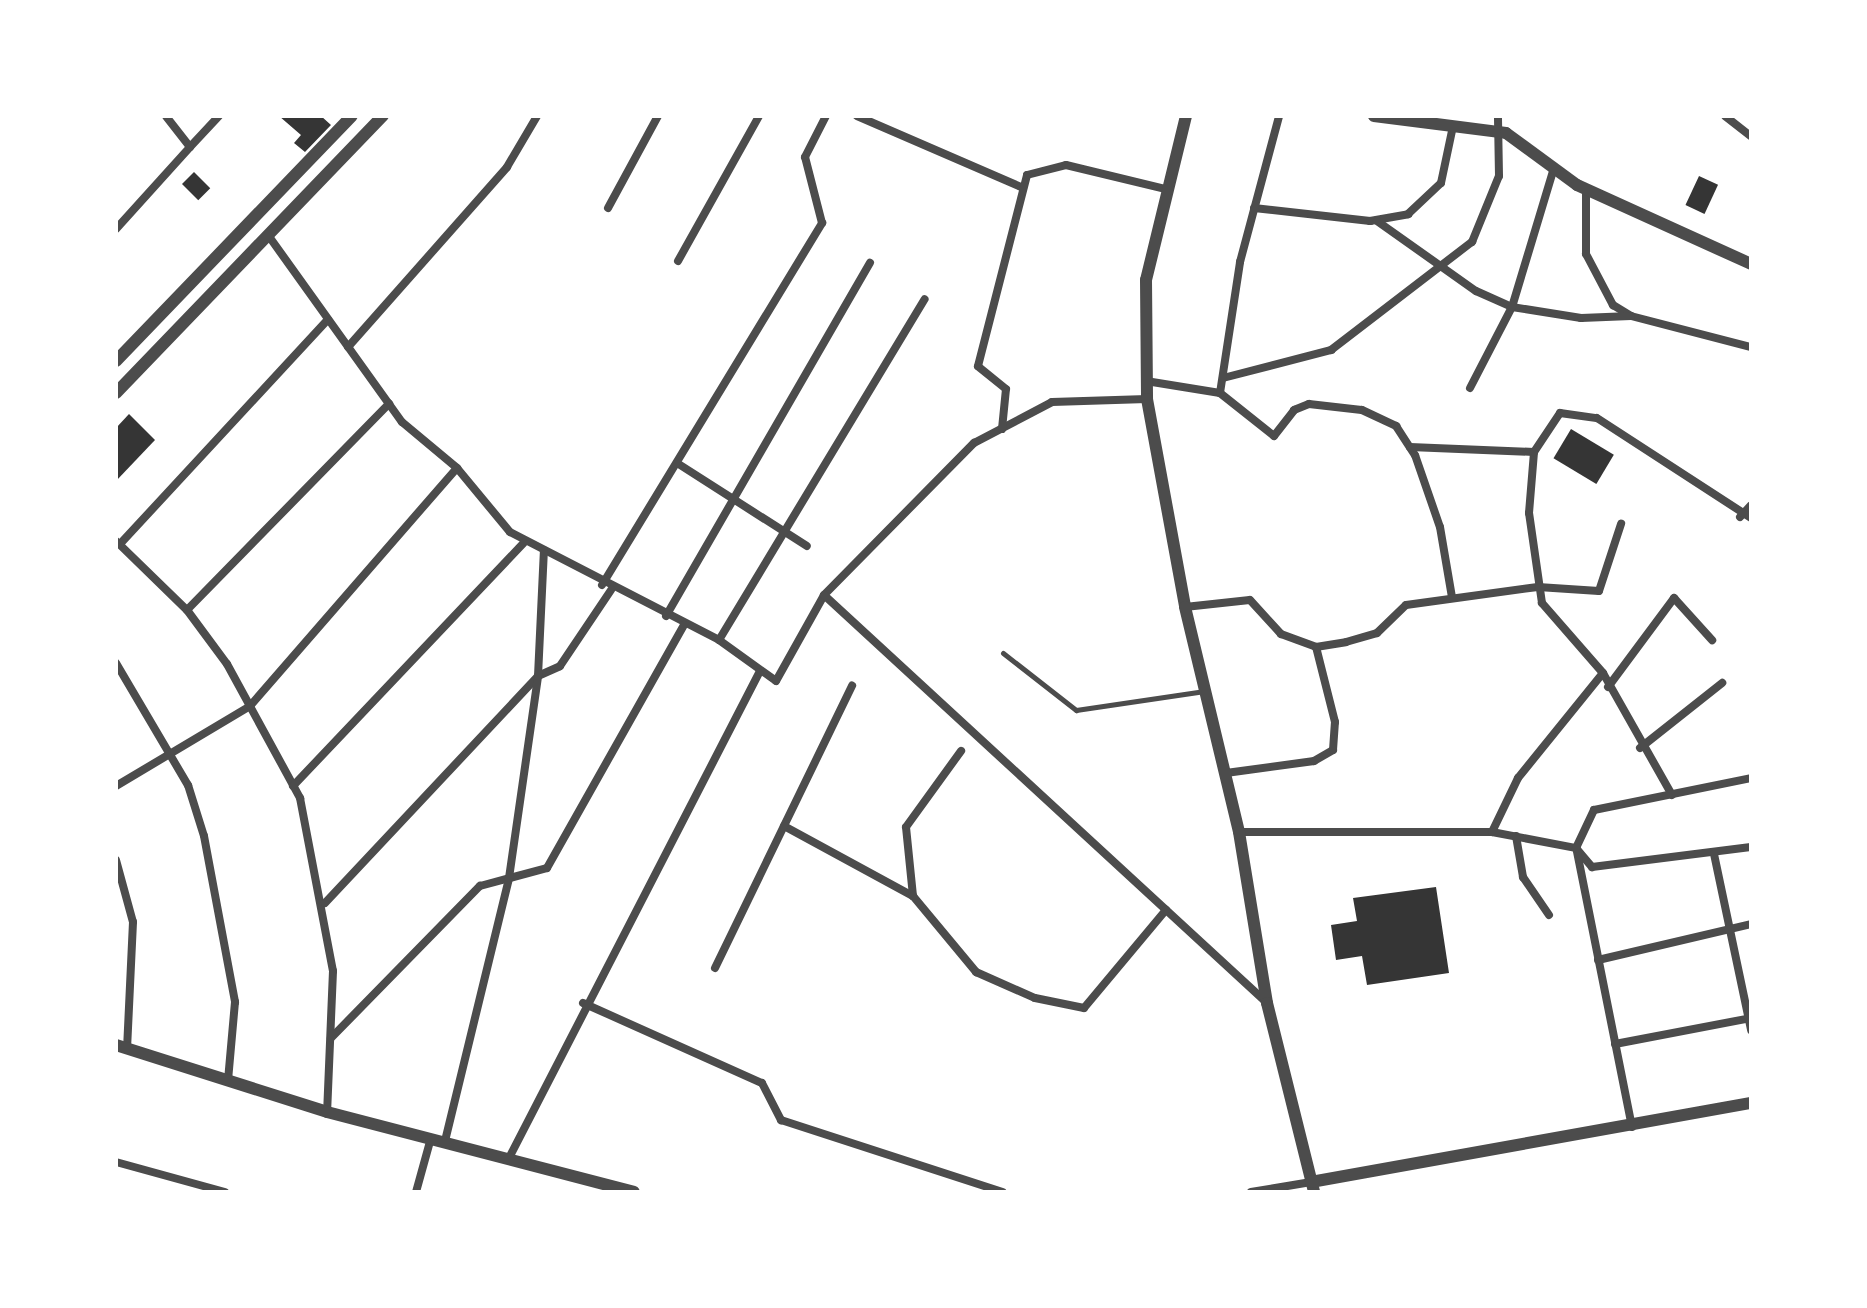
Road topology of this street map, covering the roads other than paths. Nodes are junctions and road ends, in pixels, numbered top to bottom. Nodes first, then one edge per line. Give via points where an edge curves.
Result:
1 (166, 116) edge
2 (219, 116) edge
3 (352, 116) edge
4 (383, 116) edge
5 (537, 116) edge
6 (658, 116) edge
7 (759, 116) edge
8 (826, 116) edge
9 (857, 116) edge
10 (1186, 116) edge
11 (1279, 116) edge
12 (1374, 116) edge
13 (1498, 116) edge
14 (1725, 116) edge
15 (1453, 126) junction
16 (1496, 132) junction
17 (1751, 136) edge
18 (190, 147) junction
19 (1554, 168) junction
20 (1023, 188) junction
21 (1586, 188) junction
22 (1169, 190) junction
23 (608, 208) dead end
24 (1254, 208) junction
25 (1377, 221) junction
26 (116, 229) edge
27 (268, 235) junction
28 (678, 261) dead end
29 (870, 263) dead end
30 (1751, 264) edge
31 (1436, 265) junction
32 (925, 299) dead end
33 (1512, 307) junction
34 (1631, 316) junction
35 (328, 319) junction
36 (348, 347) junction
37 (1751, 347) edge
38 (116, 361) edge
39 (1223, 378) junction
40 (1146, 381) junction
41 (1470, 388) dead end
42 (116, 393) edge
43 (1220, 393) junction
44 (1147, 399) junction
45 (389, 404) junction
46 (1002, 429) junction
47 (1410, 447) junction
48 (1534, 452) junction
49 (677, 463) junction
50 (457, 468) junction
51 (736, 497) junction
52 (1751, 505) edge
53 (1740, 517) junction
54 (1751, 518) edge
55 (1621, 524) dead end
56 (785, 531) junction
57 (118, 542) edge
58 (524, 543) junction
59 (807, 546) dead end
60 (544, 550) junction
61 (602, 585) junction
62 (1538, 587) junction
63 (611, 590) junction
64 (824, 595) junction
65 (1452, 597) junction
66 (1185, 607) junction
67 (187, 610) junction
68 (666, 616) junction
69 (684, 625) junction
70 (719, 640) junction
71 (1712, 640) dead end
72 (1316, 647) junction
73 (1003, 653) dead end
74 (116, 663) edge
75 (759, 673) junction
76 (1603, 673) junction
77 (538, 676) junction
78 (1722, 683) dead end
79 (852, 686) dead end
80 (1608, 687) junction
81 (1206, 690) junction
82 (250, 706) junction
83 (1640, 748) junction
84 (961, 751) dead end
85 (168, 755) junction
86 (1226, 773) junction
87 (1751, 778) edge
88 (116, 786) edge
89 (293, 786) junction
90 (1672, 795) junction
91 (784, 826) junction
92 (1239, 832) junction
93 (1492, 832) junction
94 (1516, 836) junction
95 (1751, 847) edge
96 (1576, 848) junction
97 (1714, 854) junction
98 (116, 860) edge
99 (509, 878) junction
100 (913, 896) junction
101 (325, 903) junction
102 (1166, 910) junction
103 (1549, 915) dead end
104 (1751, 924) edge
105 (1730, 928) junction
106 (1598, 960) junction
107 (715, 968) dead end
108 (583, 1003) junction
109 (1267, 1003) junction
110 (1750, 1018) edge
111 (1751, 1030) edge
112 (330, 1039) junction
113 (1615, 1044) junction
114 (122, 1047) edge
115 (228, 1080) junction
116 (1751, 1103) edge
117 (327, 1112) junction
118 (1633, 1129) junction
119 (431, 1138) junction
120 (445, 1141) junction
121 (509, 1158) junction
122 (116, 1162) edge
123 (967, 1180) junction
124 (1313, 1187) edge
125 (627, 1191) edge
126 (225, 1192) edge
127 (416, 1192) edge
128 (964, 1192) edge
129 (1003, 1192) edge
130 (1251, 1192) edge

1 - 18 street
2 - 18 street
3 - 38 street
4 - 27 street
5 - 36 street via 507,167
6 - 23 street
7 - 28 street
8 - 49 street via 805,157 822,223
9 - 20 street
10 - 22 street
11 - 24 street
12 - 15 street
13 - 16 street
14 - 17 street
15 - 16 street
15 - 25 street via 1449,165 1429,200 1408,214
16 - 19 street
16 - 31 street via 1499,176 1491,211 1472,242
18 - 26 street
19 - 21 street
19 - 33 street
20 - 22 street via 1027,175 1066,165
20 - 46 street via 978,366 1006,389
21 - 30 street
21 - 34 street via 1586,254 1595,280
22 - 40 street via 1146,280
24 - 25 street
24 - 39 street
25 - 31 street
27 - 35 street
27 - 42 street
29 - 51 street
31 - 33 street
31 - 39 street via 1331,350
32 - 56 street
33 - 34 street via 1581,318
33 - 41 street
34 - 37 street
35 - 36 street
35 - 57 street
36 - 45 street
39 - 43 street
40 - 43 street
40 - 44 street
43 - 47 street via 1274,436 1294,410 1309,404 1362,410 1396,426
44 - 46 street via 1052,402
44 - 66 street
45 - 50 street
45 - 67 street
46 - 64 street via 974,443 905,507
47 - 48 street
47 - 65 street via 1440,527
48 - 53 street via 1560,413 1597,418 1707,484
48 - 62 street via 1529,513
49 - 51 street
49 - 61 street
50 - 58 street
50 - 82 street
51 - 56 street
51 - 68 street
52 - 53 street
53 - 54 street
55 - 62 street via 1603,588
56 - 59 street
56 - 70 street
57 - 67 street
58 - 60 street
58 - 89 street
60 - 61 street
60 - 77 street
61 - 63 street
62 - 65 street
62 - 76 street via 1565,636
63 - 68 street
63 - 77 street via 560,666
64 - 75 street via 776,681
64 - 102 street
65 - 72 street via 1406,605 1377,633
66 - 72 street via 1250,600 1281,634
66 - 81 street
67 - 82 street
68 - 69 street
69 - 70 street
69 - 99 street via 547,868
70 - 75 street
71 - 80 street via 1674,598
72 - 86 street via 1335,722 1333,750 1314,761
73 - 81 lane via 1076,710
74 - 85 street
75 - 108 street
76 - 80 street
76 - 93 street via 1518,778
77 - 99 street
77 - 101 street
78 - 83 street
79 - 91 street
80 - 83 street
81 - 86 street
82 - 85 street
82 - 89 street
83 - 90 street
84 - 100 street via 906,827
85 - 88 street
85 - 115 street via 188,785 222,912 235,1002
86 - 92 street
87 - 90 street
89 - 101 street
90 - 96 street via 1594,810
91 - 100 street
91 - 107 street
92 - 93 street
92 - 109 street
93 - 94 street
94 - 96 street
94 - 103 street via 1523,877
95 - 97 street
96 - 97 street via 1592,867
96 - 106 street
97 - 105 street
98 - 114 street via 133,922
99 - 112 street via 480,886
99 - 120 street
100 - 102 street via 976,972 1035,998 1084,1008
101 - 112 street
102 - 109 street
104 - 105 street
105 - 106 street
105 - 110 street
106 - 113 street
108 - 121 street
108 - 123 street via 762,1083 781,1120
109 - 124 street
110 - 111 street
110 - 113 street
112 - 117 street
113 - 118 street
114 - 115 street
115 - 117 street
116 - 118 street
117 - 119 street
118 - 124 street
119 - 120 street
119 - 127 street
120 - 121 street
121 - 125 street
122 - 126 street
123 - 128 street
123 - 129 street
124 - 130 street

